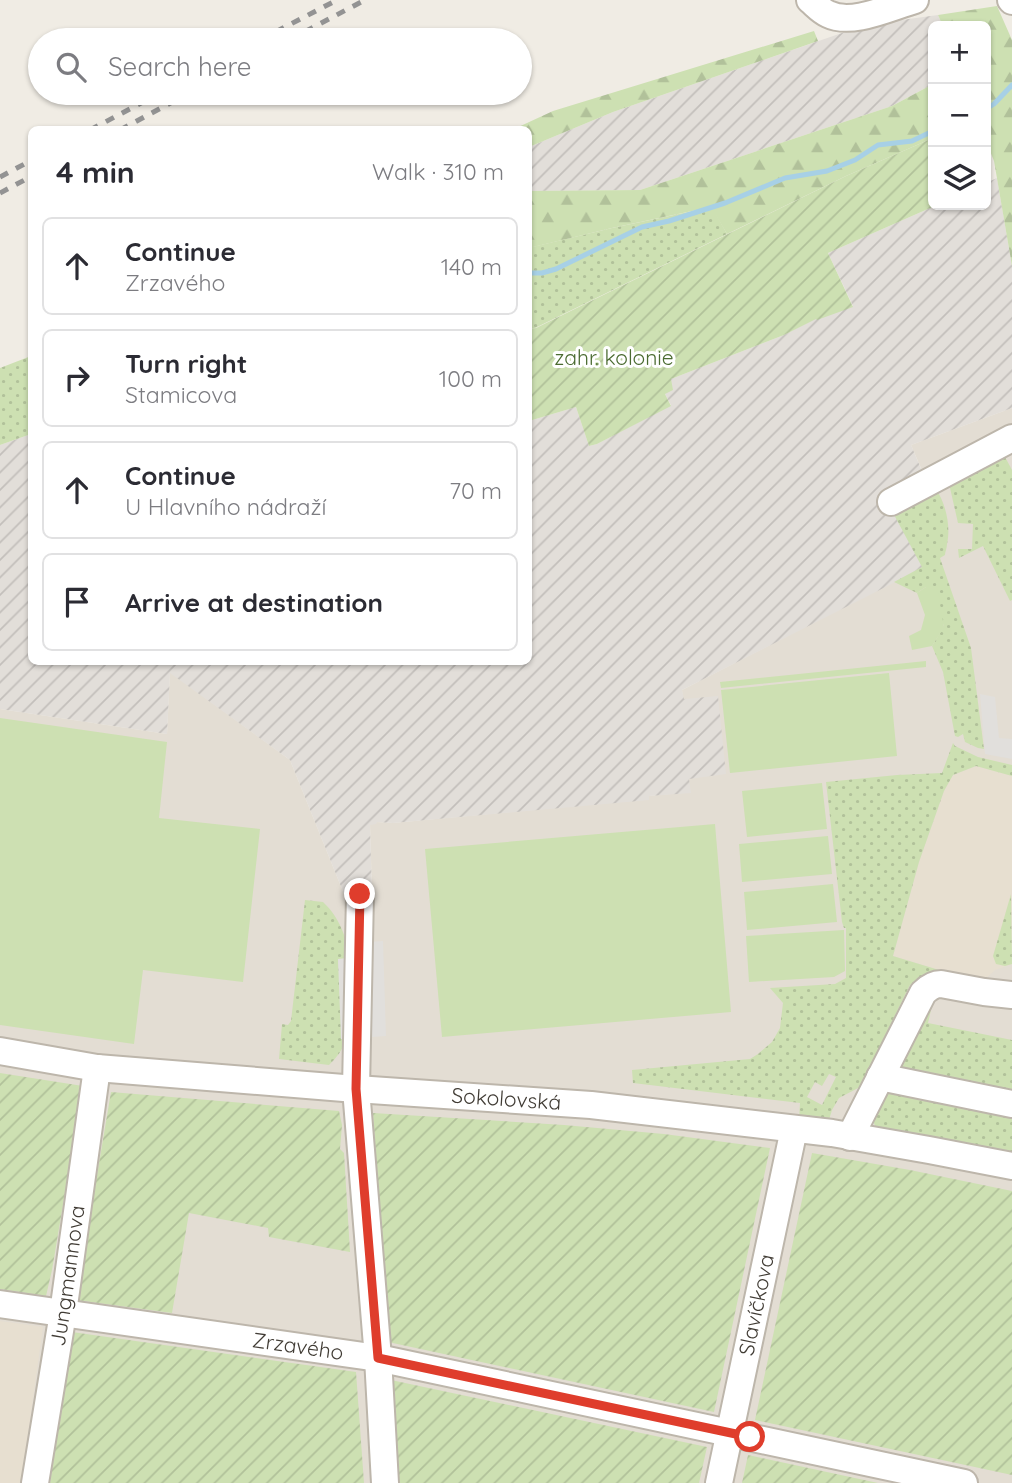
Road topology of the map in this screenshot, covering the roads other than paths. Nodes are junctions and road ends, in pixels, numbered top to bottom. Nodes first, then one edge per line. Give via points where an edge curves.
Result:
1 (810, 0) edge
2 (915, 0) edge
3 (1010, 444) edge
4 (891, 502) dead end
5 (360, 894) dead end
6 (1012, 995) edge
7 (0, 1051) edge
8 (97, 1068) junction
9 (880, 1077) junction
10 (356, 1089) junction
11 (1012, 1104) edge
12 (794, 1129) junction
13 (850, 1137) junction
14 (1012, 1166) edge
15 (0, 1304) edge
16 (63, 1313) junction
17 (378, 1358) junction
18 (729, 1432) junction
19 (35, 1483) edge
20 (385, 1483) edge
21 (719, 1483) edge
22 (964, 1483) edge

1 - 2 street via 830,16 847,19
3 - 4 street
5 - 10 street
6 - 9 street via 932,986 923,993
7 - 8 street, Sokolovská
8 - 10 street, Sokolovská
8 - 16 street, Jungmannova
9 - 11 street
9 - 13 street
10 - 12 street, Sokolovská via 591,1105
10 - 17 street
12 - 13 street, Sokolovská
12 - 18 street, Slavíčkova
13 - 14 street, Sokolovská
15 - 16 street, Zrzavého
16 - 17 street, Zrzavého
16 - 19 street, Jungmannova
17 - 18 street, Zrzavého
17 - 20 street
18 - 21 street, Slavíčkova
18 - 22 street, Zrzavého

